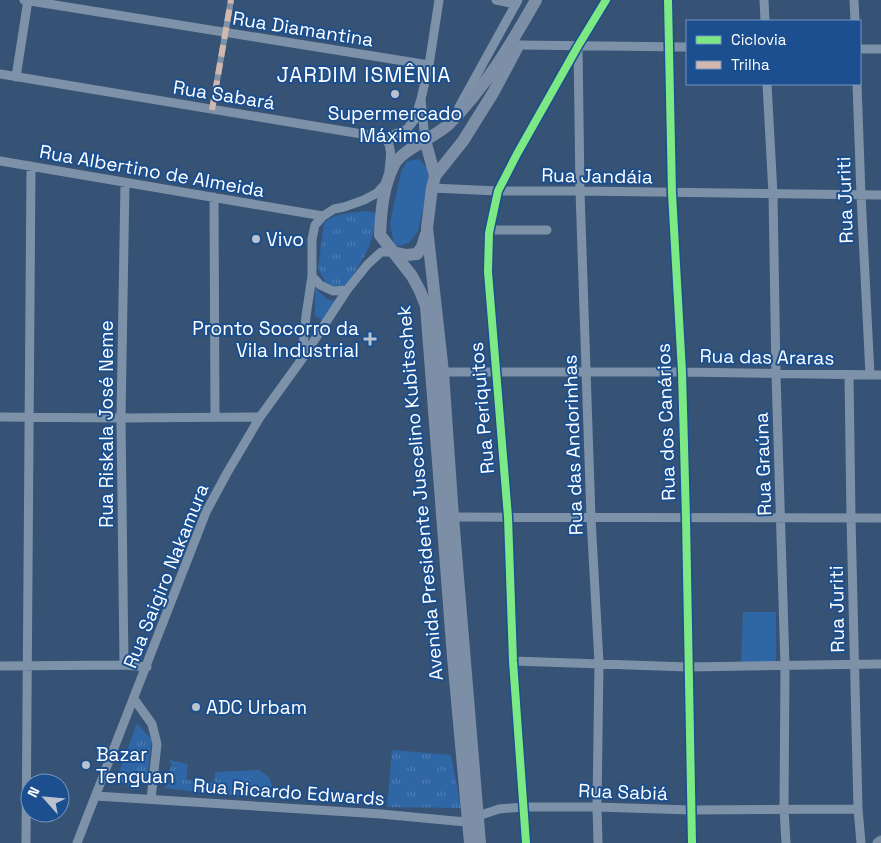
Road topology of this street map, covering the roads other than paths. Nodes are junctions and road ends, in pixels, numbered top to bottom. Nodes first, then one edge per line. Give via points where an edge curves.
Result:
1 (24, 0) edge
2 (28, 0) edge
3 (231, 0) edge
4 (440, 0) edge
5 (496, 0) edge
6 (536, 0) edge
7 (545, 0) edge
8 (606, 0) edge
9 (668, 0) edge
10 (764, 0) edge
11 (854, 0) edge
12 (517, 2) edge
13 (765, 20) edge
14 (855, 20) edge
15 (226, 33) junction
16 (519, 44) junction
17 (578, 46) junction
18 (670, 46) junction
19 (686, 47) edge
20 (861, 49) edge
21 (881, 49) edge
22 (429, 65) junction
23 (0, 74) edge
24 (16, 77) junction
25 (767, 85) edge
26 (857, 85) edge
27 (421, 99) junction
28 (212, 110) junction
29 (447, 126) junction
30 (386, 138) junction
31 (425, 140) junction
32 (0, 161) edge
33 (31, 166) junction
34 (387, 182) junction
35 (434, 182) junction
36 (124, 183) junction
37 (498, 191) junction
38 (580, 191) junction
39 (672, 193) junction
40 (773, 194) junction
41 (861, 195) junction
42 (881, 195) edge
43 (214, 198) junction
44 (298, 212) junction
45 (322, 216) junction
46 (315, 225) junction
47 (427, 228) junction
48 (490, 230) junction
49 (547, 230) dead end
50 (393, 252) junction
51 (312, 276) junction
52 (347, 290) junction
53 (306, 316) junction
54 (321, 330) junction
55 (302, 359) junction
56 (495, 371) junction
57 (587, 371) junction
58 (443, 372) junction
59 (682, 372) junction
60 (776, 374) junction
61 (849, 375) junction
62 (870, 375) junction
63 (881, 375) edge
64 (0, 417) edge
65 (215, 417) junction
66 (260, 417) junction
67 (30, 418) junction
68 (121, 418) junction
69 (508, 517) junction
70 (453, 518) junction
71 (591, 518) junction
72 (686, 518) junction
73 (781, 518) junction
74 (851, 518) junction
75 (881, 518) edge
76 (513, 661) junction
77 (599, 663) junction
78 (854, 664) junction
79 (881, 664) edge
80 (124, 665) junction
81 (0, 666) edge
82 (28, 666) junction
83 (785, 666) junction
84 (146, 667) junction
85 (688, 667) junction
86 (134, 699) junction
87 (96, 796) junction
88 (151, 799) junction
89 (523, 807) junction
90 (597, 807) junction
91 (784, 809) junction
92 (858, 809) junction
93 (691, 810) junction
94 (473, 819) junction
95 (881, 841) edge
96 (26, 843) edge
97 (77, 843) edge
98 (470, 843) edge
99 (480, 843) edge
100 (526, 843) edge
101 (598, 843) edge
102 (692, 843) edge
103 (786, 843) edge
104 (861, 843) edge
105 (878, 843) edge

1 - 2 street, Rua Diamantina
2 - 15 street, Rua Diamantina
2 - 24 street
3 - 15 street
4 - 22 street
5 - 12 street
6 - 29 main road, Avenida Presidente Juscelino Kubitschek via 507,50
7 - 16 main road
8 - 17 street, Rua Periquitos
9 - 18 street, Rua dos Canários
10 - 13 street
11 - 14 street
12 - 29 street
15 - 22 street, Rua Diamantina
15 - 28 street
16 - 17 street
16 - 35 main road via 463,141
17 - 18 street
17 - 37 street, Rua Periquitos
17 - 38 street, Rua das Andorinhas
18 - 19 street
18 - 39 street, Rua dos Canários
20 - 21 street
22 - 27 street
23 - 24 street, Rua Sabará
24 - 28 street, Rua Sabará
25 - 40 street, Rua Graúna
26 - 41 street, Rua Juriti
27 - 30 street via 408,130
27 - 31 street
28 - 30 street, Rua Sabará
29 - 31 main road, Avenida Presidente Juscelino Kubitschek
30 - 34 street via 391,151
31 - 34 main road, Avenida Presidente Juscelino Kubitschek via 395,163
31 - 35 main road
32 - 33 street, Rua Albertino de Almeida
33 - 36 street, Rua Albertino de Almeida
33 - 67 street
34 - 45 street via 364,200
34 - 50 main road, Avenida Presidente Juscelino Kubitschek via 381,206 380,235
35 - 37 street, Rua Jandáia
35 - 47 main road, Avenida Presidente Juscelino Kubitschek
36 - 43 street, Rua Albertino de Almeida
36 - 68 street, Rua Riskala José Neme
37 - 38 street, Rua Jandáia
37 - 48 street, Rua Periquitos
38 - 39 street, Rua Jandáia
38 - 57 street, Rua das Andorinhas
39 - 40 street, Rua Jandáia
39 - 59 street, Rua dos Canários
40 - 41 street, Rua Jandáia
40 - 60 street, Rua Graúna
41 - 42 street, Rua Jandáia
41 - 62 street, Rua Juriti
43 - 44 street, Rua Albertino de Almeida
43 - 65 street
44 - 45 street, Rua Albertino de Almeida
44 - 46 street, Rua Albertino de Almeida
45 - 46 street
46 - 51 street
47 - 50 main road via 417,254 406,256
47 - 58 main road, Avenida Presidente Juscelino Kubitschek
48 - 49 street
48 - 56 street, Rua Periquitos via 488,272
50 - 52 street, Rua Saigiro Nakamura via 381,252
50 - 94 main road, Avenida Presidente Juscelino Kubitschek via 412,276 426,306 453,657
51 - 52 street via 333,292
51 - 53 street
52 - 54 street, Rua Saigiro Nakamura
53 - 54 street
53 - 55 street
54 - 55 street, Rua Saigiro Nakamura
55 - 66 street, Rua Saigiro Nakamura
56 - 57 street, Rua das Araras
56 - 58 street, Rua das Araras
56 - 69 street, Rua Periquitos
57 - 59 street, Rua das Araras
57 - 71 street, Rua das Andorinhas
58 - 70 main road, Avenida Presidente Juscelino Kubitschek
59 - 60 street, Rua das Araras
59 - 72 street, Rua dos Canários
60 - 61 street, Rua das Araras
60 - 73 street, Rua Graúna
61 - 62 street, Rua das Araras
61 - 74 street, Rua Juriti
62 - 63 street, Rua das Araras
64 - 67 street
65 - 66 street
65 - 68 street
66 - 84 street, Rua Saigiro Nakamura via 206,512
67 - 68 street
67 - 82 street
68 - 80 street, Rua Riskala José Neme
69 - 70 street
69 - 71 street
69 - 76 street, Rua Periquitos
70 - 94 main road, Avenida Presidente Juscelino Kubitschek
71 - 72 street
71 - 77 street, Rua das Andorinhas
72 - 73 street
72 - 85 street, Rua dos Canários
73 - 74 street
73 - 83 street, Rua Graúna
74 - 75 street
74 - 78 street, Rua Juriti
76 - 77 street
76 - 89 street, Rua Periquitos
77 - 85 street
77 - 90 street, Rua das Andorinhas
78 - 79 street
78 - 83 street
78 - 92 street, Rua Juriti
80 - 82 street
80 - 84 street
81 - 82 street
82 - 96 street
83 - 85 street
83 - 91 street, Rua Graúna
84 - 86 street, Rua Saigiro Nakamura
85 - 93 street, Rua dos Canários
86 - 87 street, Rua Saigiro Nakamura
86 - 88 street via 152,724 157,744
87 - 88 street, Rua Ricardo Edwards
87 - 97 street, Rua Saigiro Nakamura
88 - 94 street, Rua Ricardo Edwards via 448,821
89 - 90 street, Rua Sabiá
89 - 94 street, Rua Sabiá via 499,809
89 - 100 street, Rua Periquitos
90 - 93 street, Rua Sabiá
90 - 101 street, Rua das Andorinhas
91 - 92 street, Rua Sabiá
91 - 93 street, Rua Sabiá
91 - 103 street, Rua Graúna
92 - 104 street, Rua Juriti
93 - 102 street, Rua dos Canários
94 - 98 main road, Avenida Presidente Juscelino Kubitschek
94 - 99 main road, Avenida Presidente Juscelino Kubitschek
95 - 105 main road

